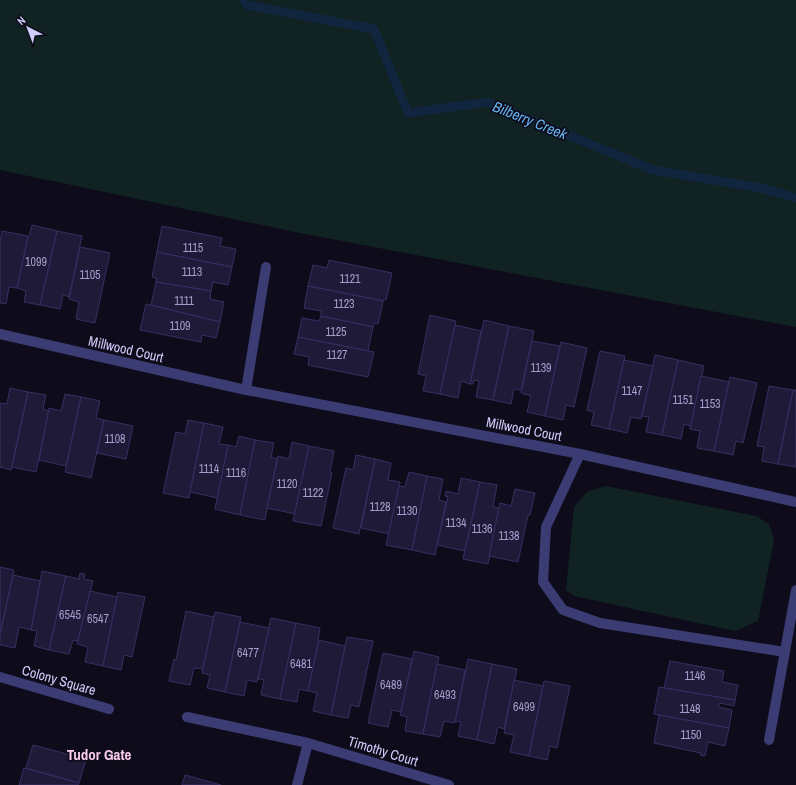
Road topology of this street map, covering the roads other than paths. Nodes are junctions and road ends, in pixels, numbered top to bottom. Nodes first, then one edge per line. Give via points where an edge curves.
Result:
1 (266, 267) dead end
2 (0, 334) edge
3 (246, 390) junction
4 (580, 454) junction
5 (796, 502) edge
6 (796, 590) edge
7 (785, 652) junction
8 (0, 677) edge
9 (109, 709) dead end
10 (187, 717) dead end
11 (769, 740) dead end
12 (308, 743) junction
13 (297, 785) edge
14 (449, 785) edge

1 - 3 street
2 - 3 street, Millwood Court
3 - 4 street, Millwood Court
4 - 5 street, Millwood Court
4 - 7 street via 546,527 543,582 563,610 600,623
6 - 7 street
7 - 11 street
8 - 9 street, Colony Square
10 - 12 street, Timothy Court
12 - 13 street
12 - 14 street, Timothy Court

